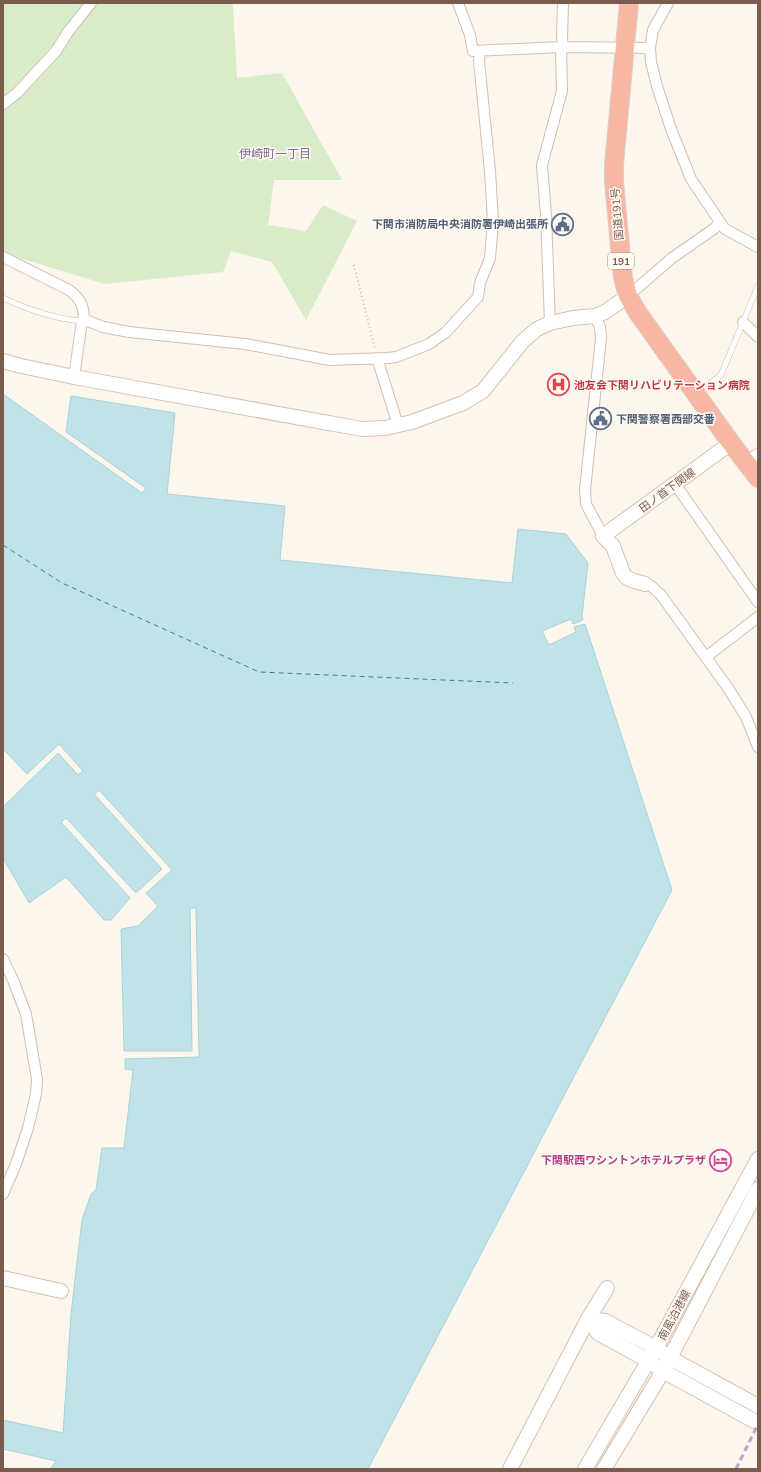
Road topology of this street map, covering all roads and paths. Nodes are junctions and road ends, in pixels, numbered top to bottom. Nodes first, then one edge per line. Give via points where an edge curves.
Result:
1 (90, 3) edge
2 (458, 3) edge
3 (563, 3) edge
4 (630, 3) edge
5 (668, 3) edge
6 (562, 47) junction
7 (625, 48) junction
8 (650, 48) junction
9 (480, 51) junction
10 (3, 104) edge
11 (720, 222) junction
12 (758, 247) edge
13 (3, 257) edge
14 (354, 265) dead end
15 (758, 286) edge
16 (628, 296) junction
17 (3, 298) edge
18 (595, 316) junction
19 (83, 321) junction
20 (743, 322) junction
21 (550, 323) junction
22 (758, 337) edge
23 (377, 358) junction
24 (3, 361) edge
25 (74, 377) junction
26 (709, 384) dead end
27 (398, 425) junction
28 (731, 443) junction
29 (752, 460) edge
30 (758, 478) edge
31 (675, 484) junction
32 (603, 536) junction
33 (645, 584) joint
34 (758, 602) edge
35 (758, 617) edge
36 (706, 657) junction
37 (758, 747) edge
38 (3, 959) edge
39 (758, 1159) edge
40 (758, 1189) edge
41 (3, 1194) edge
42 (3, 1278) edge
43 (606, 1288) dead end
44 (61, 1291) dead end
45 (588, 1319) junction
46 (656, 1348) junction
47 (670, 1358) junction
48 (648, 1361) junction
49 (663, 1371) junction
50 (758, 1406) edge
51 (758, 1423) edge
52 (510, 1469) edge
53 (585, 1469) edge
54 (604, 1469) edge

1 - 10 street via 56,52
2 - 9 street via 473,51
3 - 6 street
4 - 7 highway, 国道191号 / 191
5 - 8 street via 653,30
6 - 7 street
6 - 9 street
6 - 21 street via 562,91 542,165
7 - 8 street
7 - 16 highway, 国道191号 / 191 via 614,182 623,278
8 - 11 street via 657,86 680,155 691,179
9 - 23 street via 493,222 490,258 480,283 478,297 445,333 429,344 396,357
11 - 12 street via 725,229
11 - 16 street via 672,258
13 - 19 street via 78,297 84,312
14 - 23 path
15 - 20 lane
16 - 18 street
16 - 28 highway, 国道191号 / 191
17 - 19 lane via 49,316
18 - 21 street
18 - 32 street via 601,338 585,490 586,504
19 - 23 street via 129,332 245,344 330,360
19 - 25 street
20 - 22 street
20 - 26 lane via 721,375
21 - 27 street via 529,335 483,391 463,403
23 - 27 street
24 - 25 street
25 - 27 street via 362,429
28 - 29 highway, 国道191号 / 191
28 - 31 street, 田ノ首下関線
29 - 30 highway, 国道191号 / 191
31 - 32 street, 田ノ首下関線
31 - 34 street
32 - 33 street via 613,546 626,577
33 - 36 street via 661,595
35 - 36 street
36 - 37 street via 746,717
38 - 41 street via 26,1014 37,1079 28,1128
39 - 46 street, 南風泊港線
40 - 47 street, 南風泊港線
42 - 44 street
43 - 45 street
45 - 46 street via 605,1321
45 - 48 street via 598,1333
45 - 52 street
46 - 47 street
46 - 48 street, 南風泊港線
47 - 49 street, 南風泊港線
47 - 50 street
48 - 49 street
48 - 53 street, 南風泊港線
49 - 51 street
49 - 54 street, 南風泊港線

